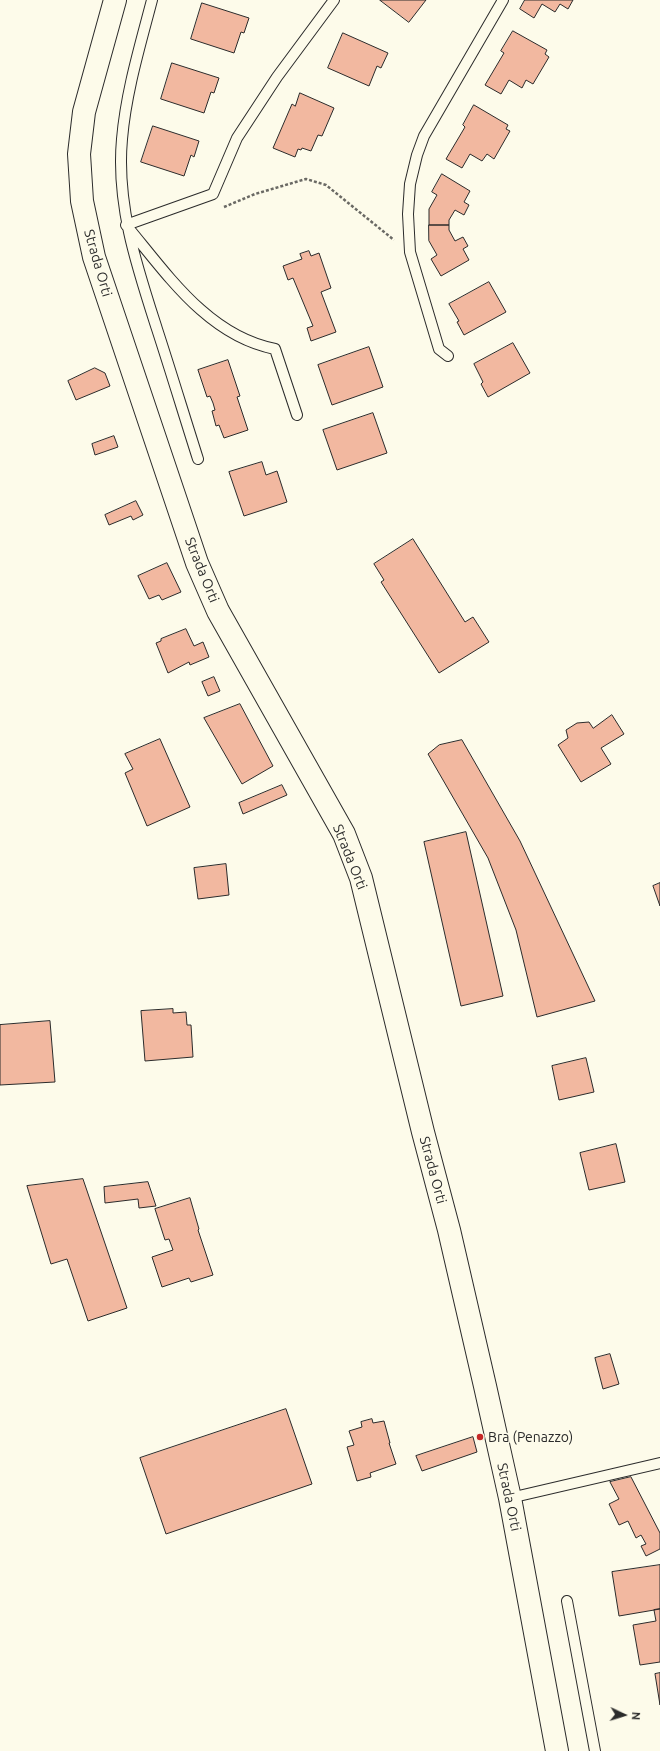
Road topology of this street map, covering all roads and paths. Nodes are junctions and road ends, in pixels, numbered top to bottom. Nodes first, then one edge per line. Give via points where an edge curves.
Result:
1 (115, 0) edge
2 (152, 0) edge
3 (334, 0) edge
4 (503, 0) edge
5 (222, 208) dead end
6 (126, 225) junction
7 (410, 252) junction
8 (448, 356) dead end
9 (297, 415) dead end
10 (198, 459) dead end
11 (660, 1463) edge
12 (510, 1498) junction
13 (567, 1601) dead end
14 (558, 1751) edge
15 (595, 1751) edge

1 - 12 main road, Strada Orti via 84,112 79,154 82,200 94,257 197,563 218,611 344,834 361,878 449,1230
2 - 6 lane via 131,80 122,140 121,180
3 - 6 lane via 277,77 237,138 213,194
4 - 7 lane via 424,136 409,192
5 - 7 path via 255,194 306,179 326,186
6 - 9 lane via 185,295 210,317 234,335 258,346 275,349
6 - 10 lane
7 - 8 lane via 439,349
11 - 12 lane
12 - 14 main road, Strada Orti
13 - 15 lane

